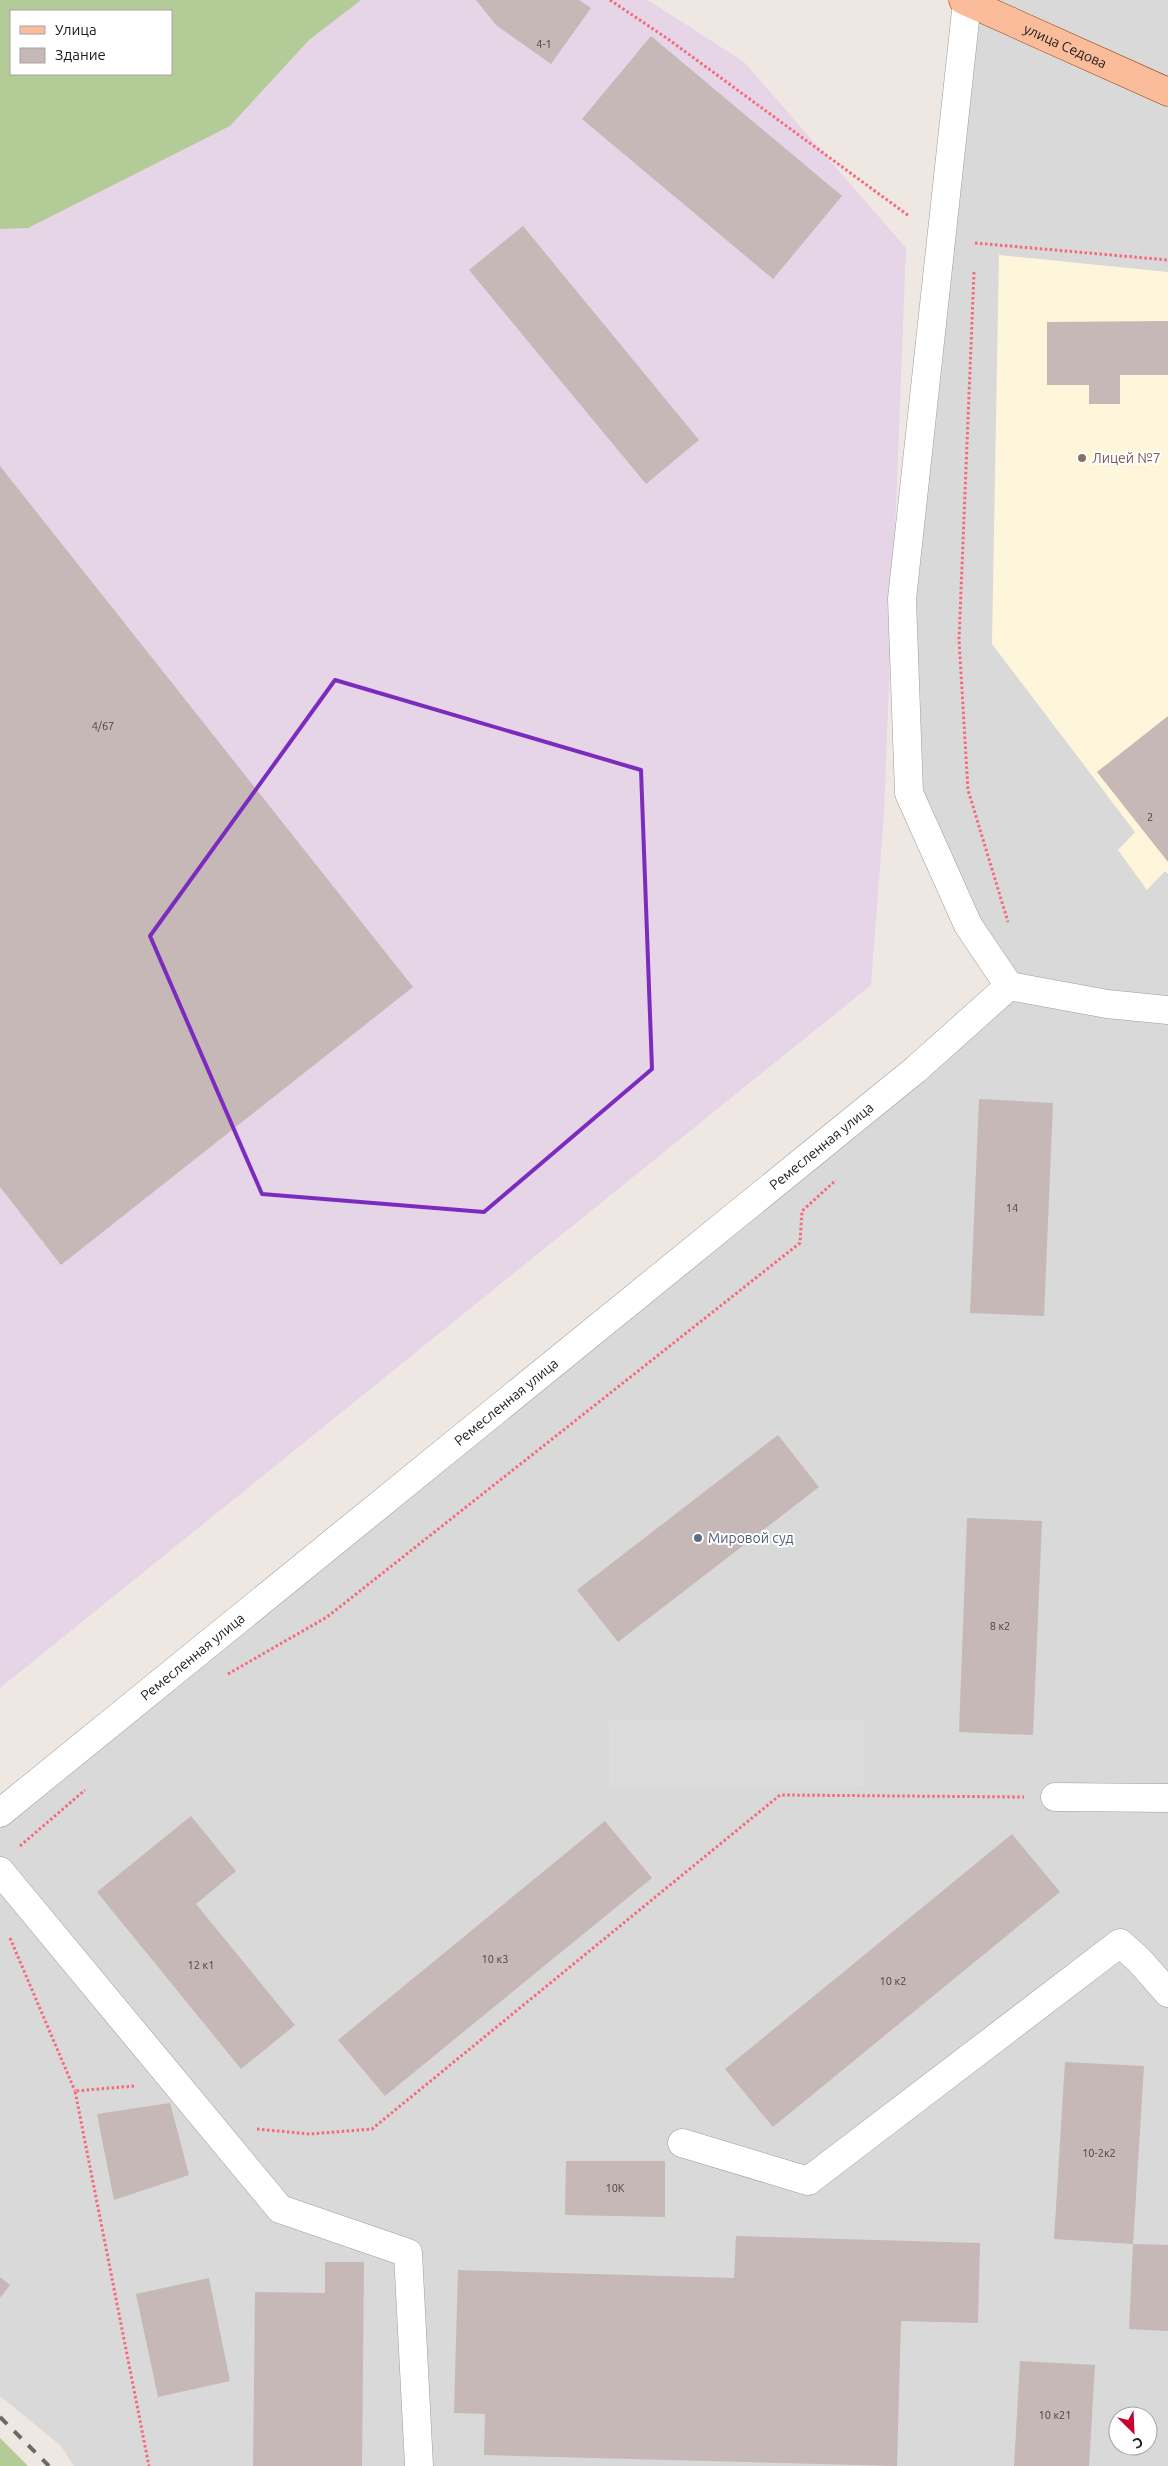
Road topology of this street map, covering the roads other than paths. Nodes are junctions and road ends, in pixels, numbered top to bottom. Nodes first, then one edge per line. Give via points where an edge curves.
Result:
1 (965, 1) edge
2 (1168, 92) edge
3 (1009, 986) junction
4 (1168, 1010) edge
5 (1055, 1797) road end
6 (1168, 1798) edge
7 (0, 1812) edge
8 (8, 1860) edge
9 (1168, 1993) edge
10 (682, 2143) dead end
11 (419, 2466) edge

1 - 2 main road, улица Седова
1 - 3 street via 902,599 909,793 968,924
3 - 4 street via 1107,1004
3 - 7 street, Ремесленная улица via 916,1070
5 - 6 street
8 - 11 street via 210,2124 280,2209 408,2253
9 - 10 street via 1140,1960 1120,1943 808,2181

